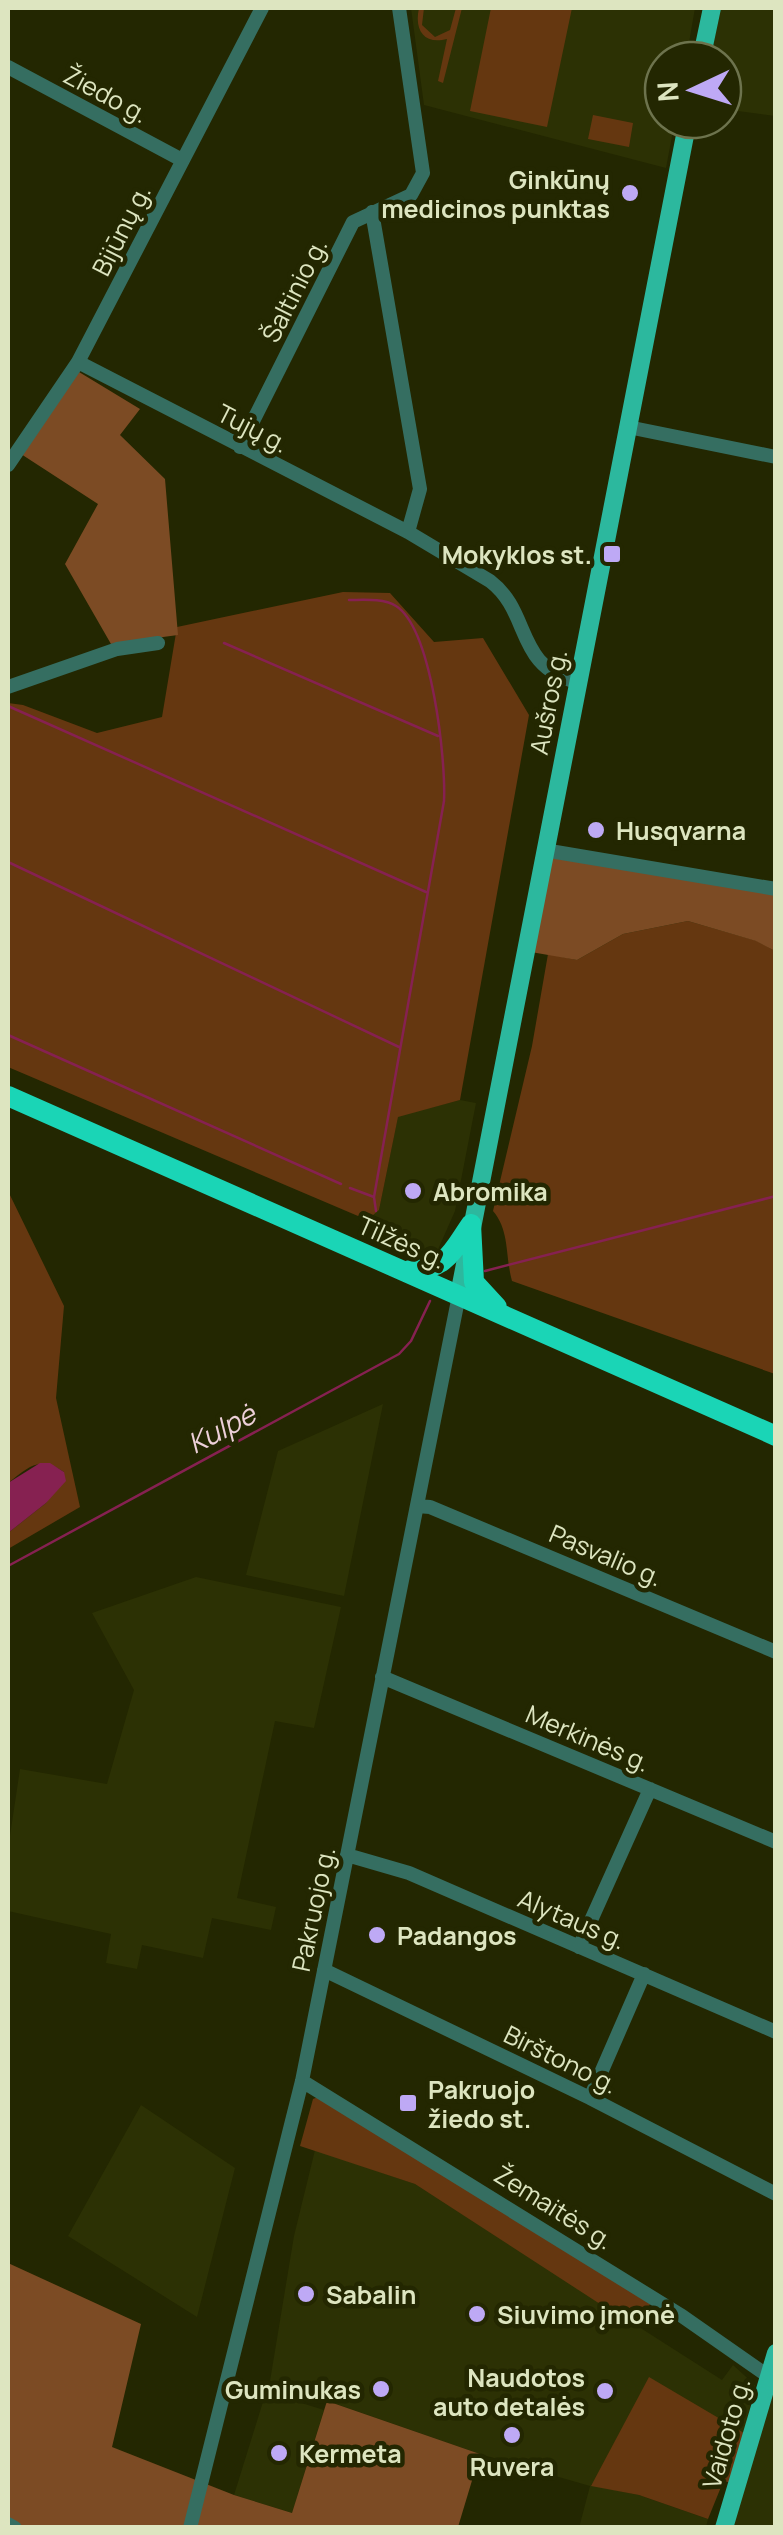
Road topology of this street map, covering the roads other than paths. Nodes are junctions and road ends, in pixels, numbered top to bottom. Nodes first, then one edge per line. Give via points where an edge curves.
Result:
1 (262, 8) edge
2 (398, 8) edge
3 (712, 8) edge
4 (706, 40) edge
5 (8, 68) edge
6 (684, 140) edge
7 (182, 160) junction
8 (372, 212) junction
9 (78, 362) junction
10 (628, 427) junction
11 (240, 447) junction
12 (776, 458) edge
13 (8, 464) edge
14 (408, 532) junction
15 (158, 643) dead end
16 (578, 682) junction
17 (8, 688) edge
18 (544, 850) junction
19 (776, 889) edge
20 (8, 1096) edge
21 (471, 1224) junction
22 (404, 1270) junction
23 (459, 1295) junction
24 (505, 1314) junction
25 (776, 1436) edge
26 (418, 1506) junction
27 (776, 1652) edge
28 (382, 1677) junction
29 (650, 1788) junction
30 (776, 1842) edge
31 (348, 1855) junction
32 (579, 1946) junction
33 (324, 1970) junction
34 (644, 1974) junction
35 (776, 2032) edge
36 (302, 2080) junction
37 (590, 2098) junction
38 (776, 2194) edge
39 (776, 2352) edge
40 (772, 2379) edge
41 (8, 2524) edge
42 (14, 2528) edge
43 (190, 2528) edge
44 (724, 2528) edge

1 - 7 street, Bijūnų g.
2 - 8 street, Šaltinio g. via 423,173 411,195
3 - 4 main road
5 - 7 street, Žiedo g.
6 - 10 main road, Aušros g.
7 - 9 street, Bijūnų g.
8 - 11 street, Šaltinio g. via 353,222
8 - 14 street via 420,489
9 - 11 street, Tujų g.
9 - 13 street, Bijūnų g.
10 - 12 street
10 - 16 main road, Aušros g.
11 - 14 street, Tujų g.
14 - 16 street, Tujų g. via 500,589 546,670
15 - 17 street via 117,649
16 - 18 main road, Aušros g.
18 - 19 street
18 - 21 main road, Aušros g.
20 - 22 highway, Tilžės g.
21 - 22 highway via 445,1261 430,1270
21 - 23 main road, Aušros g.
21 - 24 highway via 474,1282
22 - 23 highway, Tilžės g.
23 - 24 highway, Tilžės g.
23 - 26 street, Pakruojo g.
24 - 25 highway, Tilžės g.
26 - 27 street, Pasvalio g.
26 - 28 street, Pakruojo g.
28 - 29 street, Merkinės g.
28 - 31 street, Pakruojo g.
29 - 30 street, Merkinės g.
29 - 32 street
31 - 32 street, Alytaus g. via 409,1873
31 - 33 street, Pakruojo g.
32 - 34 street, Alytaus g.
33 - 36 street, Pakruojo g.
33 - 37 street, Birštono g.
34 - 35 street, Alytaus g.
34 - 37 street
36 - 40 street, Žemaitės g.
36 - 43 street, Pakruojo g.
37 - 38 street, Birštono g.
39 - 40 main road, Vaidoto g.
40 - 44 main road, Vaidoto g.
41 - 42 street

